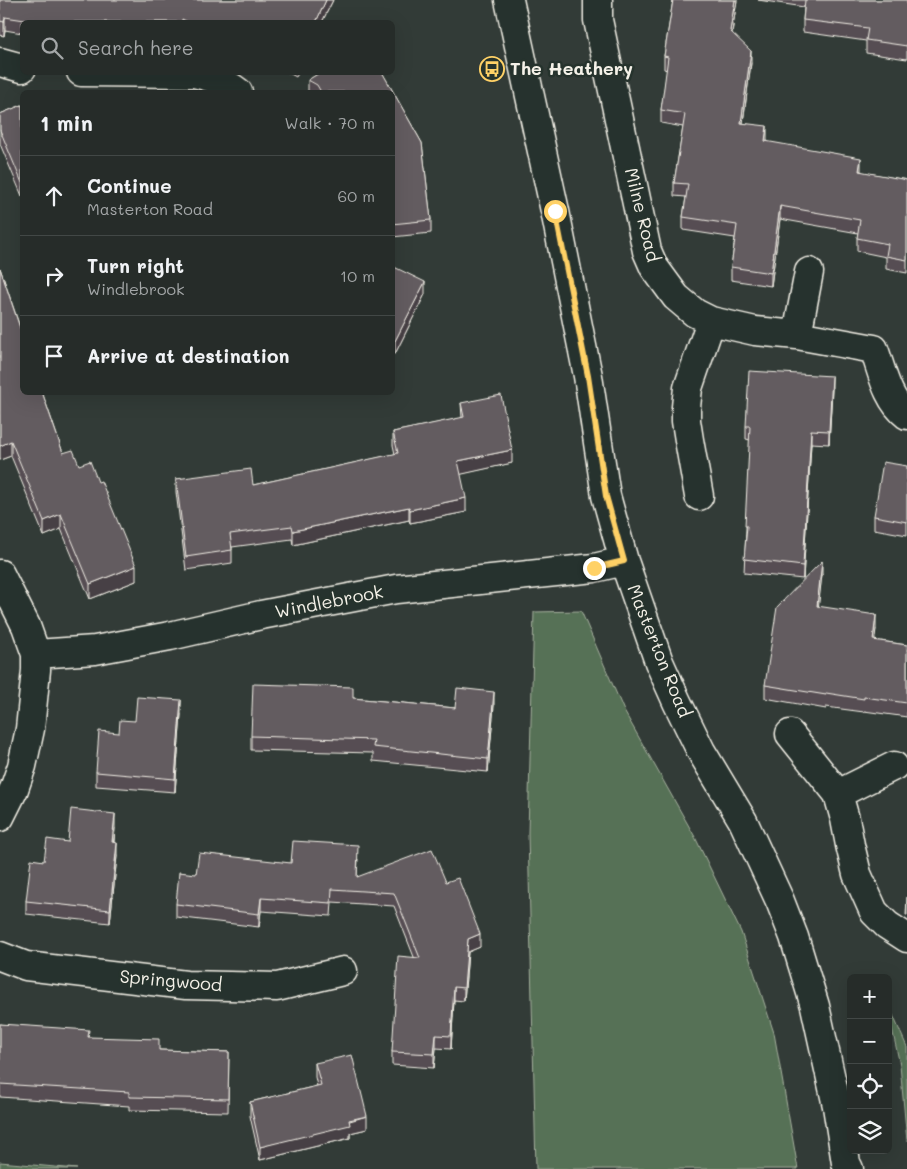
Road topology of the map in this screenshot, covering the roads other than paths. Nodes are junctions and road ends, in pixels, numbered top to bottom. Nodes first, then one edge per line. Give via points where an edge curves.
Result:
1 (509, 0) edge
2 (598, 0) edge
3 (0, 62) edge
4 (20, 67) edge
5 (203, 75) edge
6 (236, 90) edge
7 (809, 272) dead end
8 (711, 322) junction
9 (797, 334) junction
10 (907, 415) edge
11 (699, 496) dead end
12 (624, 561) junction
13 (0, 574) edge
14 (36, 654) junction
15 (790, 734) dead end
16 (894, 766) dead end
17 (838, 794) junction
18 (0, 817) edge
19 (907, 938) edge
20 (0, 956) edge
21 (343, 970) dead end
22 (847, 1167) edge

1 - 12 street, Masterton Road via 588,376 606,496
2 - 8 street, Milne Road via 598,20 647,251 654,267 676,297
3 - 4 street
5 - 6 street
7 - 9 street
8 - 9 street, Milne Road via 755,331
8 - 11 street via 688,388 686,407
9 - 10 street, Milne Road via 874,349 891,395
12 - 14 street, Windlebrook via 594,568 396,589 95,650
12 - 22 street, Masterton Road via 659,662 677,702 742,821 790,928 815,1006
13 - 14 street
14 - 18 street via 30,729 22,766
15 - 17 street
16 - 17 street
17 - 19 street via 857,874 874,912
20 - 21 street, Springwood via 26,966 186,985 277,987

